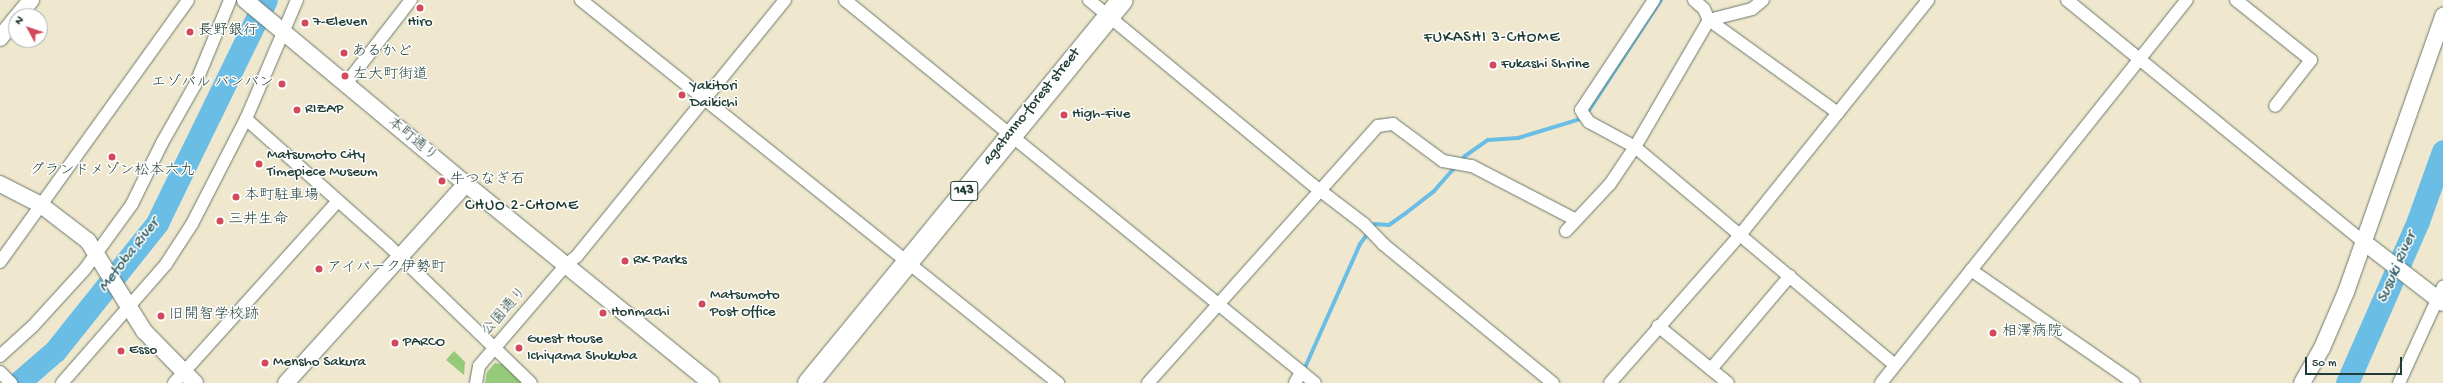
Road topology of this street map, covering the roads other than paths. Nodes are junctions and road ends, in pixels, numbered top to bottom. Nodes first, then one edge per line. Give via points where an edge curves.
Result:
1 (31, 0) edge
2 (188, 0) edge
3 (230, 0) edge
4 (245, 0) edge
5 (297, 0) edge
6 (411, 0) edge
7 (581, 0) edge
8 (785, 0) edge
9 (845, 0) edge
10 (1089, 0) edge
11 (1121, 0) edge
12 (1137, 0) edge
13 (1654, 0) edge
14 (1694, 0) edge
15 (1762, 0) edge
16 (1928, 0) edge
17 (2067, 0) edge
18 (2188, 0) edge
19 (2236, 0) edge
20 (24, 8) edge
21 (2443, 16) edge
22 (1112, 20) junction
23 (1709, 20) junction
24 (8, 28) edge
25 (279, 29) junction
26 (0, 38) edge
27 (2139, 59) junction
28 (345, 85) junction
29 (703, 98) junction
30 (2275, 106) dead end
31 (1838, 113) junction
32 (246, 118) junction
33 (1016, 138) junction
34 (1635, 147) junction
35 (0, 184) edge
36 (466, 184) junction
37 (1321, 189) junction
38 (338, 201) junction
39 (41, 205) junction
40 (1576, 220) junction
41 (1566, 231) dead end
42 (1740, 235) junction
43 (2368, 246) junction
44 (99, 256) junction
45 (400, 257) junction
46 (0, 262) edge
47 (912, 265) junction
48 (566, 266) junction
49 (1971, 270) junction
50 (1790, 276) junction
51 (2439, 296) edge
52 (127, 302) junction
53 (1220, 304) junction
54 (1658, 326) junction
55 (495, 348) junction
56 (0, 356) edge
57 (1895, 365) junction
58 (1711, 369) junction
59 (0, 372) edge
60 (1307, 376) edge
61 (184, 380) edge
62 (11, 383) edge
63 (62, 383) edge
64 (286, 383) edge
65 (476, 383) edge
66 (531, 383) edge
67 (711, 383) edge
68 (808, 383) edge
69 (825, 383) edge
70 (1058, 383) edge
71 (1148, 383) edge
72 (1295, 383) edge
73 (1554, 383) edge
74 (1610, 383) edge
75 (1728, 383) edge
76 (1880, 383) edge
77 (2134, 383) edge
78 (2302, 383) edge
79 (2399, 383) edge

1 - 20 street
2 - 39 street
3 - 44 street via 195,85 162,143 132,204
4 - 25 street, 本町通り
5 - 25 street
6 - 28 street
7 - 29 street
8 - 29 street, 公園通り
9 - 33 street
10 - 22 street
11 - 22 highway, agatanno-forest street / 143
12 - 22 highway, agatanno-forest street / 143
13 - 34 street via 1581,110 1586,118
14 - 23 street via 1704,9
15 - 23 street via 1752,9
16 - 31 street
17 - 27 street
18 - 27 street
19 - 30 street via 2311,60
21 - 43 street
22 - 33 highway, agatanno-forest street / 143
22 - 37 street
23 - 31 street
23 - 34 street
24 - 26 street
25 - 28 street, 本町通り
25 - 32 street
27 - 43 street
27 - 49 street
28 - 36 street, 本町通り
29 - 47 street
29 - 48 street, 公園通り via 577,256
31 - 42 street
32 - 38 street
32 - 52 street via 192,224 166,264
33 - 47 highway, agatanno-forest street / 143
33 - 53 street
34 - 40 street via 1610,184
34 - 42 street
35 - 39 street
36 - 45 street
36 - 48 street, 本町通り
37 - 40 street via 1378,126 1393,124 1443,161 1459,164
37 - 53 street
37 - 73 street
38 - 45 street
38 - 61 street
39 - 44 street via 88,241
39 - 46 street
40 - 41 street
42 - 50 street
42 - 54 street
43 - 51 street
43 - 78 street via 2325,341
44 - 52 street
44 - 56 street
45 - 55 street
45 - 64 street
47 - 68 highway, agatanno-forest street / 143
47 - 69 highway, agatanno-forest street / 143
47 - 70 street
48 - 55 street, 公園通り
48 - 67 street, 本町通り
49 - 57 street
49 - 77 street
50 - 57 street
50 - 58 street
51 - 79 street
52 - 61 street via 144,331
52 - 63 street
53 - 60 street
53 - 71 street
54 - 58 street
54 - 74 street
55 - 65 street, 公園通り via 478,366
55 - 66 street
57 - 76 street
58 - 75 street
59 - 62 street
60 - 72 street

